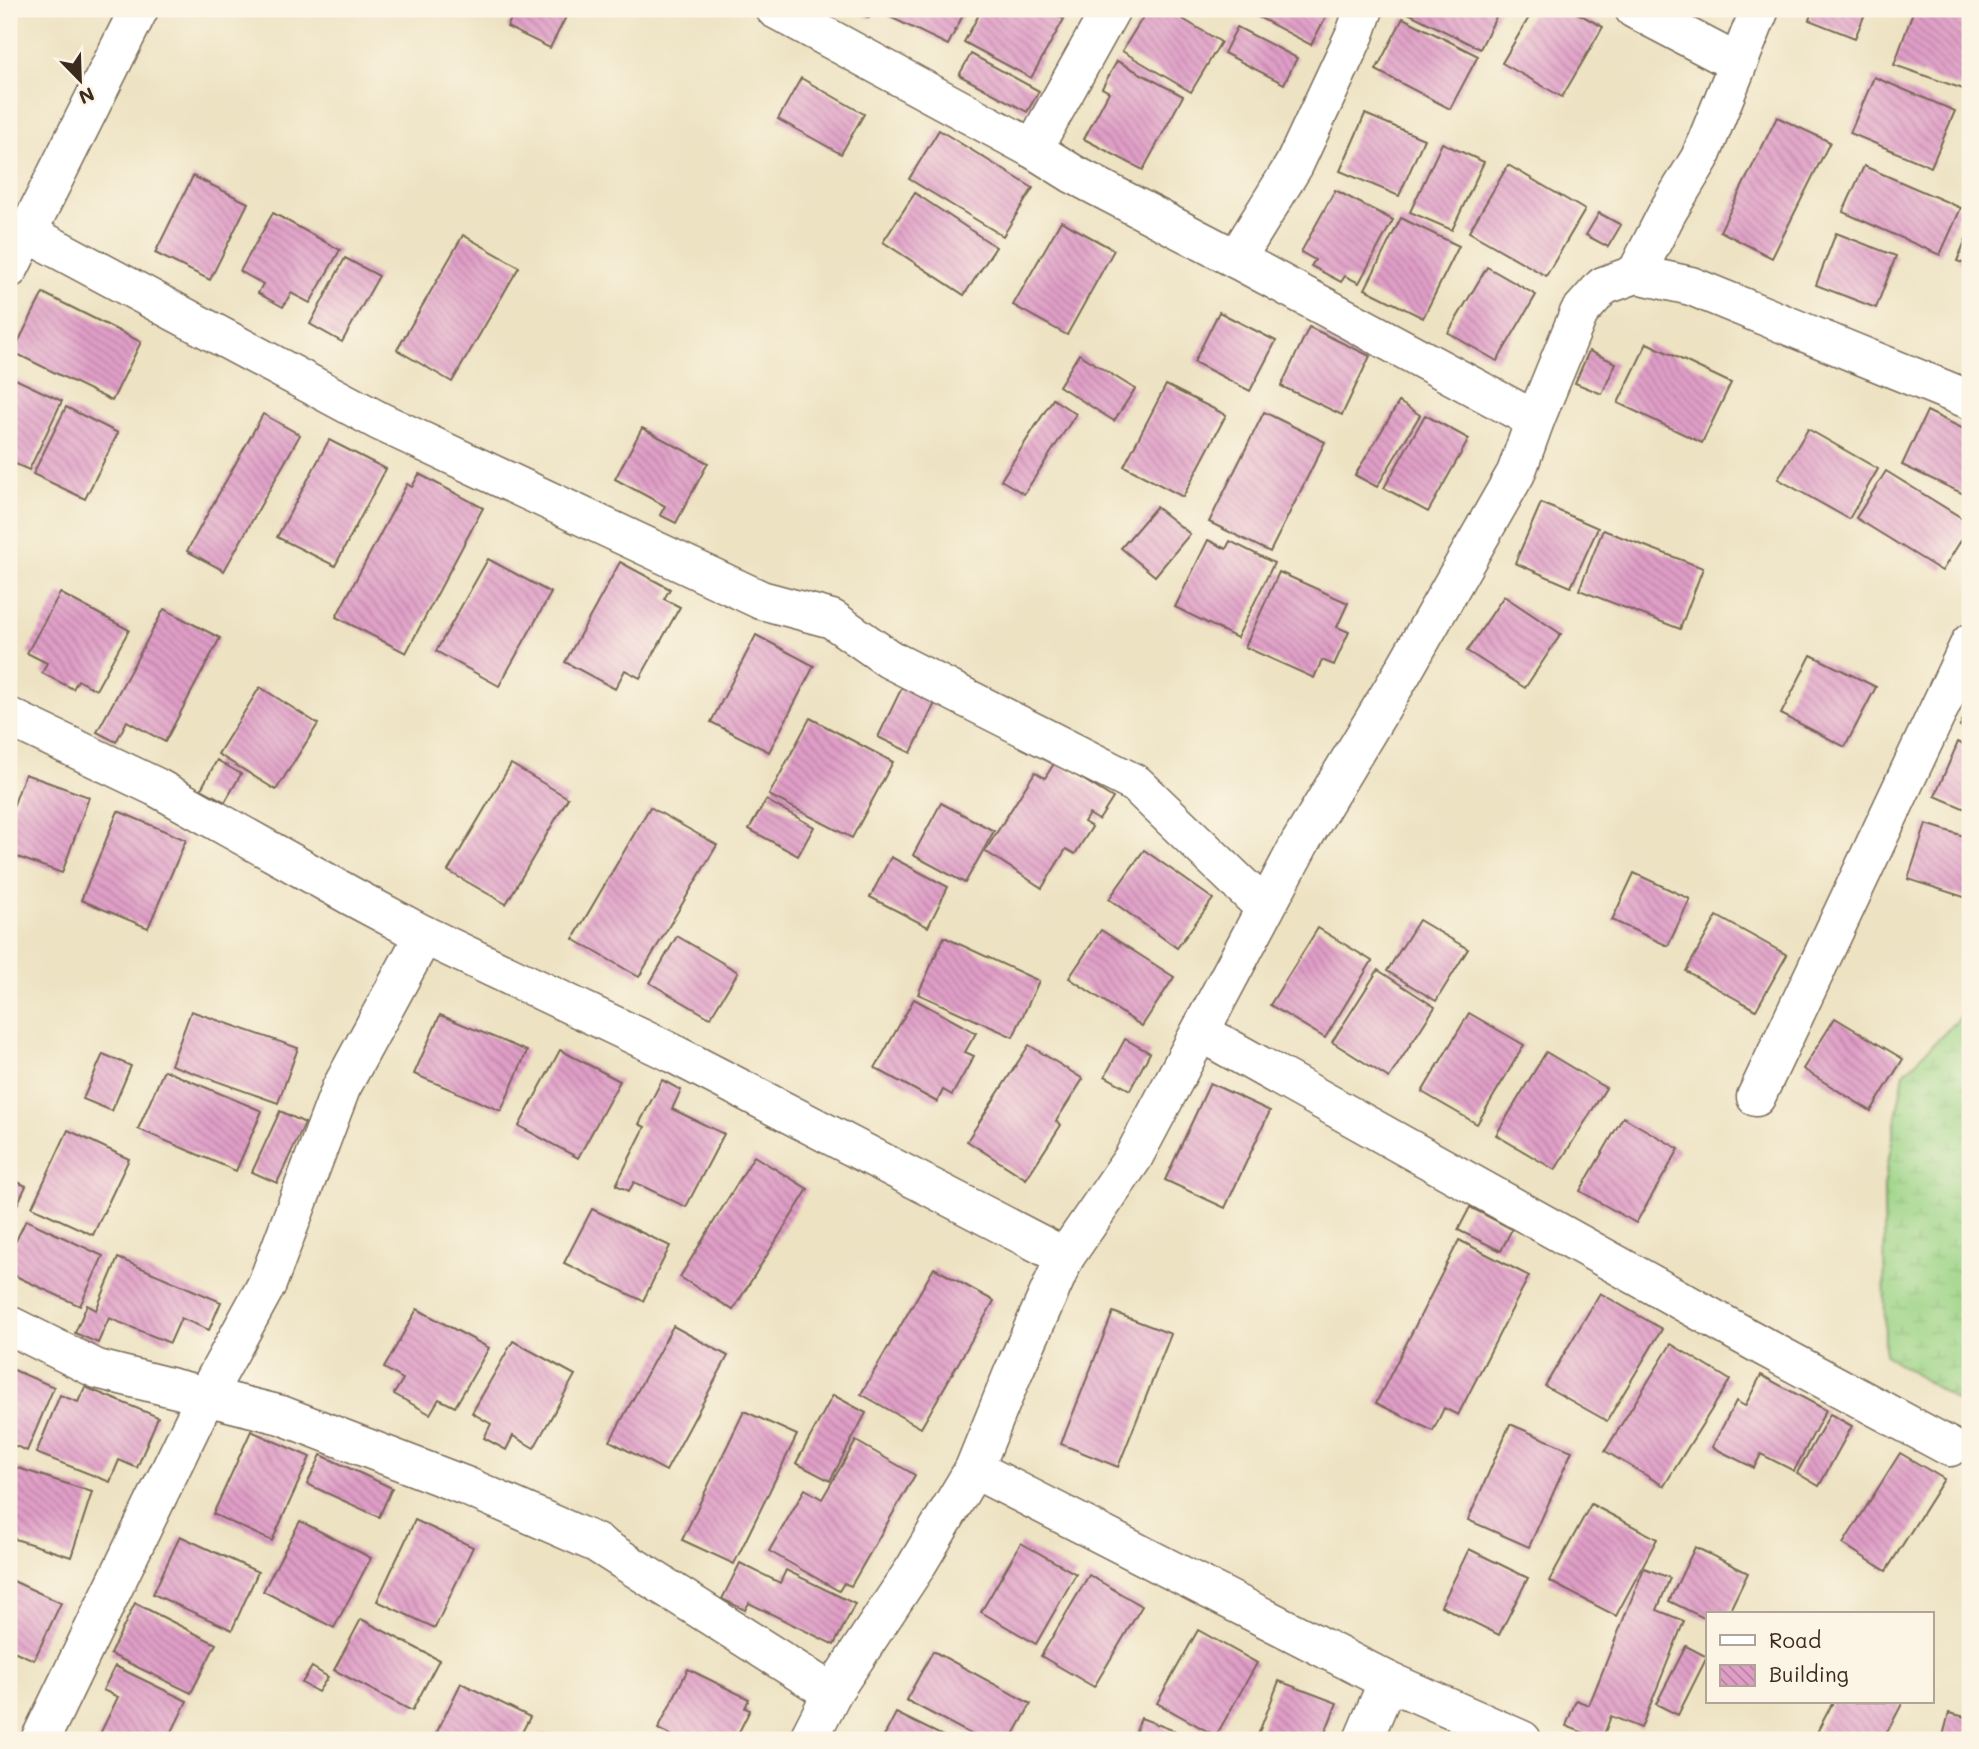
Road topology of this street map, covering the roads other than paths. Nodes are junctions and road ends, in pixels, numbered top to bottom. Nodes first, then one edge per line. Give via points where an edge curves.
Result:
1 (139, 9) edge
2 (775, 9) edge
3 (1111, 9) edge
4 (1364, 9) edge
5 (1634, 9) edge
6 (1760, 9) edge
7 (1737, 63) junction
8 (1033, 149) junction
9 (26, 232) junction
10 (1236, 259) junction
11 (9, 269) edge
12 (1636, 274) junction
13 (1970, 400) edge
14 (1535, 420) junction
15 (1970, 643) edge
16 (9, 718) edge
17 (1265, 908) junction
18 (424, 935) junction
19 (1200, 1032) junction
20 (1756, 1097) dead end
21 (1065, 1256) junction
22 (9, 1325) edge
23 (206, 1396) junction
24 (1950, 1447) dead end
25 (974, 1469) junction
26 (1388, 1681) junction
27 (832, 1693) junction
28 (40, 1740) edge
29 (807, 1740) edge
30 (1363, 1740) edge
31 (1522, 1740) edge

1 - 9 street
2 - 8 street
3 - 8 street
4 - 10 street via 1294,165
5 - 7 street
6 - 7 street
7 - 12 street via 1700,158
8 - 10 street
9 - 11 street
9 - 17 street via 379,421 761,600 832,619 889,659 1136,784
10 - 14 street
12 - 13 street via 1691,286
12 - 14 street via 1603,286 1579,313
14 - 17 street via 1517,473
15 - 20 street
16 - 18 street via 156,787
17 - 19 street
18 - 21 street via 668,1051
18 - 23 street via 341,1087 267,1284
19 - 21 street via 1133,1157
19 - 24 street
21 - 25 street
22 - 23 street via 97,1369
23 - 27 street via 281,1415 468,1487 596,1544
23 - 28 street
25 - 26 street
25 - 27 street
26 - 30 street
26 - 31 street
27 - 29 street

